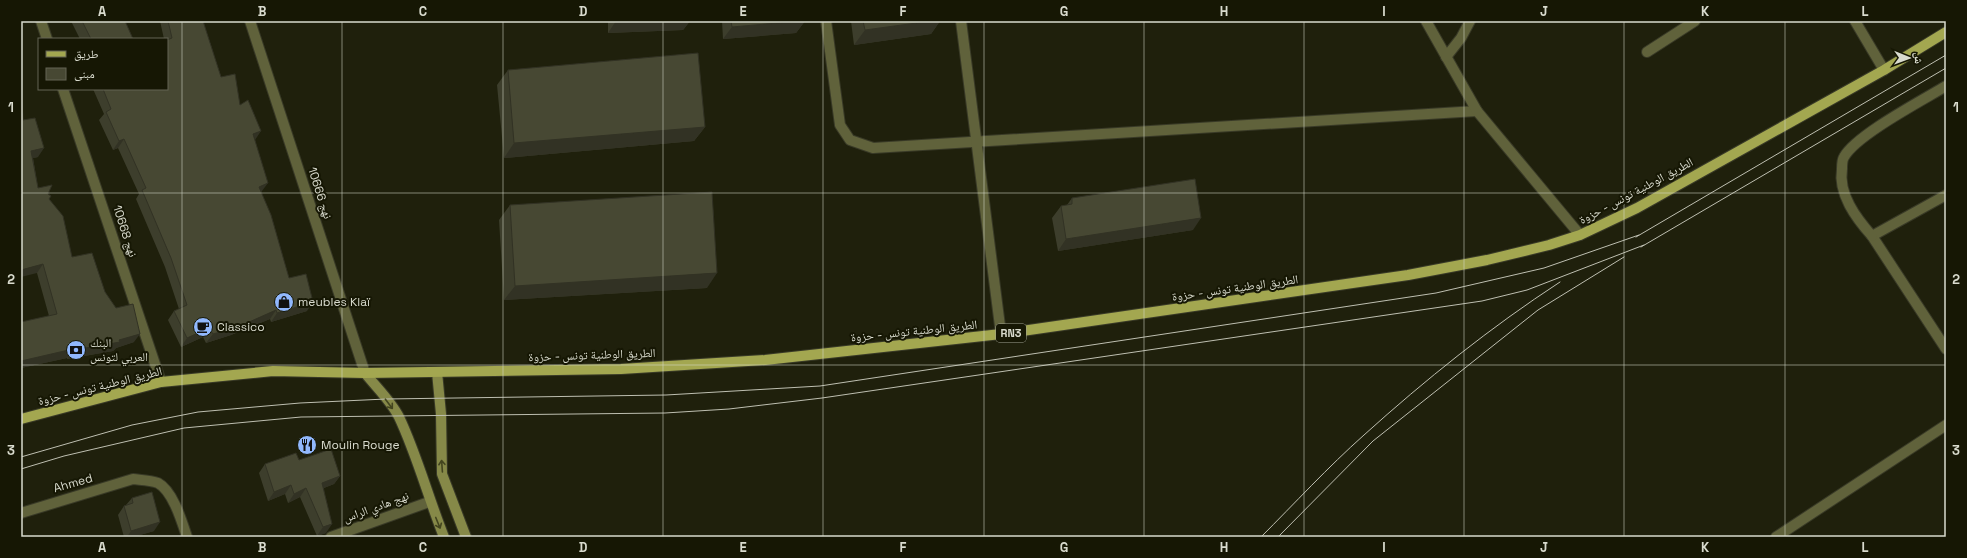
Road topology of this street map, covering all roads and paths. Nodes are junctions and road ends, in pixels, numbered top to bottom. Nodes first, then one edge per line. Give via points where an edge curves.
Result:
1 (41, 21) edge
2 (250, 21) edge
3 (826, 21) edge
4 (960, 21) edge
5 (1426, 21) edge
6 (1470, 21) edge
7 (1695, 21) edge
8 (1855, 21) edge
9 (1946, 32) edge
10 (47, 38) edge
11 (1646, 52) dead end
12 (1446, 57) junction
13 (1884, 70) junction
14 (1946, 86) edge
15 (63, 90) edge
16 (1477, 110) junction
17 (976, 142) junction
18 (1946, 195) edge
19 (1580, 235) junction
20 (1872, 236) junction
21 (1001, 334) junction
22 (1946, 349) edge
23 (437, 372) junction
24 (365, 373) junction
25 (161, 382) junction
26 (21, 419) edge
27 (1946, 425) edge
28 (429, 502) junction
29 (21, 512) edge
30 (188, 537) edge
31 (331, 537) edge
32 (444, 537) edge
33 (466, 537) edge
34 (1776, 537) edge

1 - 10 street
2 - 24 street, نهج 10666
3 - 17 street via 840,125 850,140 873,148
4 - 17 street
5 - 12 street
6 - 12 street
7 - 11 street
8 - 13 street
9 - 13 main road, الطريق الوطنية تونس - حزوة / RN3
12 - 16 street
13 - 19 main road, الطريق الوطنية تونس - حزوة / RN3 via 1637,208
14 - 20 street via 1857,142 1844,157 1840,178 1846,198 1858,221
15 - 25 street, نهج 10668
16 - 17 street
16 - 19 street
17 - 21 street
18 - 20 street
19 - 21 main road, الطريق الوطنية تونس - حزوة / RN3 via 1487,260 1408,276
20 - 22 street
21 - 23 main road, الطريق الوطنية تونس - حزوة / RN3 via 766,360 621,369
23 - 24 main road, الطريق الوطنية تونس - حزوة / RN3
33 -> 23 main road via 442,474
24 - 25 main road, الطريق الوطنية تونس - حزوة / RN3 via 273,371
24 -> 28 main road via 398,415 417,459
25 - 26 main road, الطريق الوطنية تونس - حزوة / RN3
27 - 34 street
28 - 31 street, نهج هادي الراس
28 -> 32 main road
29 - 30 street, Ahmed via 133,479 146,480 158,484 166,491

